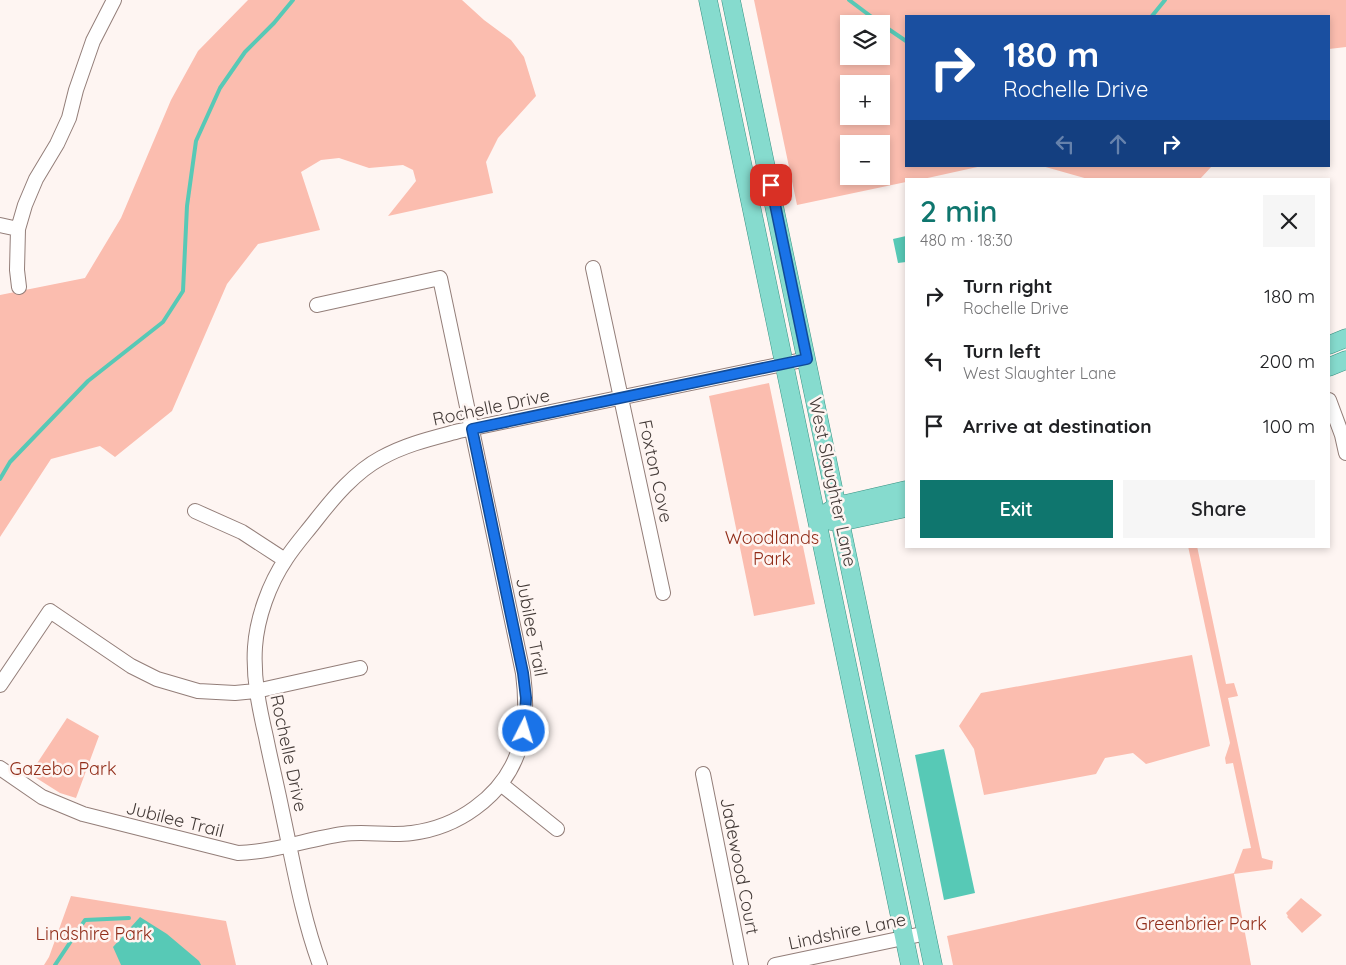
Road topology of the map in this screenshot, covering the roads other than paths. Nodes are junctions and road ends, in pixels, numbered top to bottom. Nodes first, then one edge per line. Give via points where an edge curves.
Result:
1 (114, 0) edge
2 (731, 0) edge
3 (713, 1) edge
4 (0, 225) edge
5 (18, 229) junction
6 (593, 268) dead end
7 (19, 287) dead end
8 (317, 305) dead end
9 (1346, 338) edge
10 (1330, 345) edge
11 (807, 359) junction
12 (1346, 360) edge
13 (784, 363) junction
14 (1330, 367) edge
15 (621, 398) junction
16 (1330, 403) edge
17 (472, 429) junction
18 (1346, 453) edge
19 (905, 490) edge
20 (905, 508) edge
21 (195, 511) dead end
22 (839, 514) junction
23 (816, 519) junction
24 (285, 560) junction
25 (662, 593) dead end
26 (360, 668) dead end
27 (0, 684) edge
28 (256, 691) junction
29 (0, 768) edge
30 (703, 774) dead end
31 (502, 785) junction
32 (557, 829) dead end
33 (290, 846) junction
34 (927, 933) junction
35 (904, 938) junction
36 (320, 965) edge
37 (741, 965) edge
38 (775, 965) edge
39 (910, 965) edge
40 (933, 965) edge

1 - 5 street via 93,41 68,118 36,179
2 - 11 main road, West Slaughter Lane
3 - 13 main road, West Slaughter Lane
4 - 5 street
5 - 7 street
6 - 15 street, Foxton Cove
8 - 17 street, Jubilee Trail via 440,278
9 - 10 main road
11 - 13 street, Rochelle Drive
11 - 22 main road, West Slaughter Lane
12 - 14 main road
13 - 15 street, Rochelle Drive
13 - 23 main road, West Slaughter Lane
15 - 17 street, Rochelle Drive
15 - 25 street, Foxton Cove
16 - 18 street
17 - 24 street, Rochelle Drive via 406,446 365,468 325,508
17 - 31 street, Jubilee Trail via 526,698 524,731
19 - 22 main road
20 - 22 main road
21 - 24 street via 242,532
22 - 23 main road
22 - 34 main road, West Slaughter Lane
23 - 35 main road, West Slaughter Lane
24 - 28 street, Rochelle Drive via 264,605 258,627
26 - 28 street
27 - 28 street via 50,612 131,666 157,679 198,691
28 - 33 street, Rochelle Drive
29 - 33 street, Jubilee Trail via 42,797 83,814 238,854
30 - 37 street, Jadewood Court
31 - 32 street
31 - 33 street, Jubilee Trail via 470,812 434,828 411,833 343,834
33 - 36 street, Rochelle Drive
34 - 35 street, Lindshire Lane
34 - 40 main road, West Slaughter Lane
35 - 38 street, Lindshire Lane
35 - 39 main road, West Slaughter Lane

